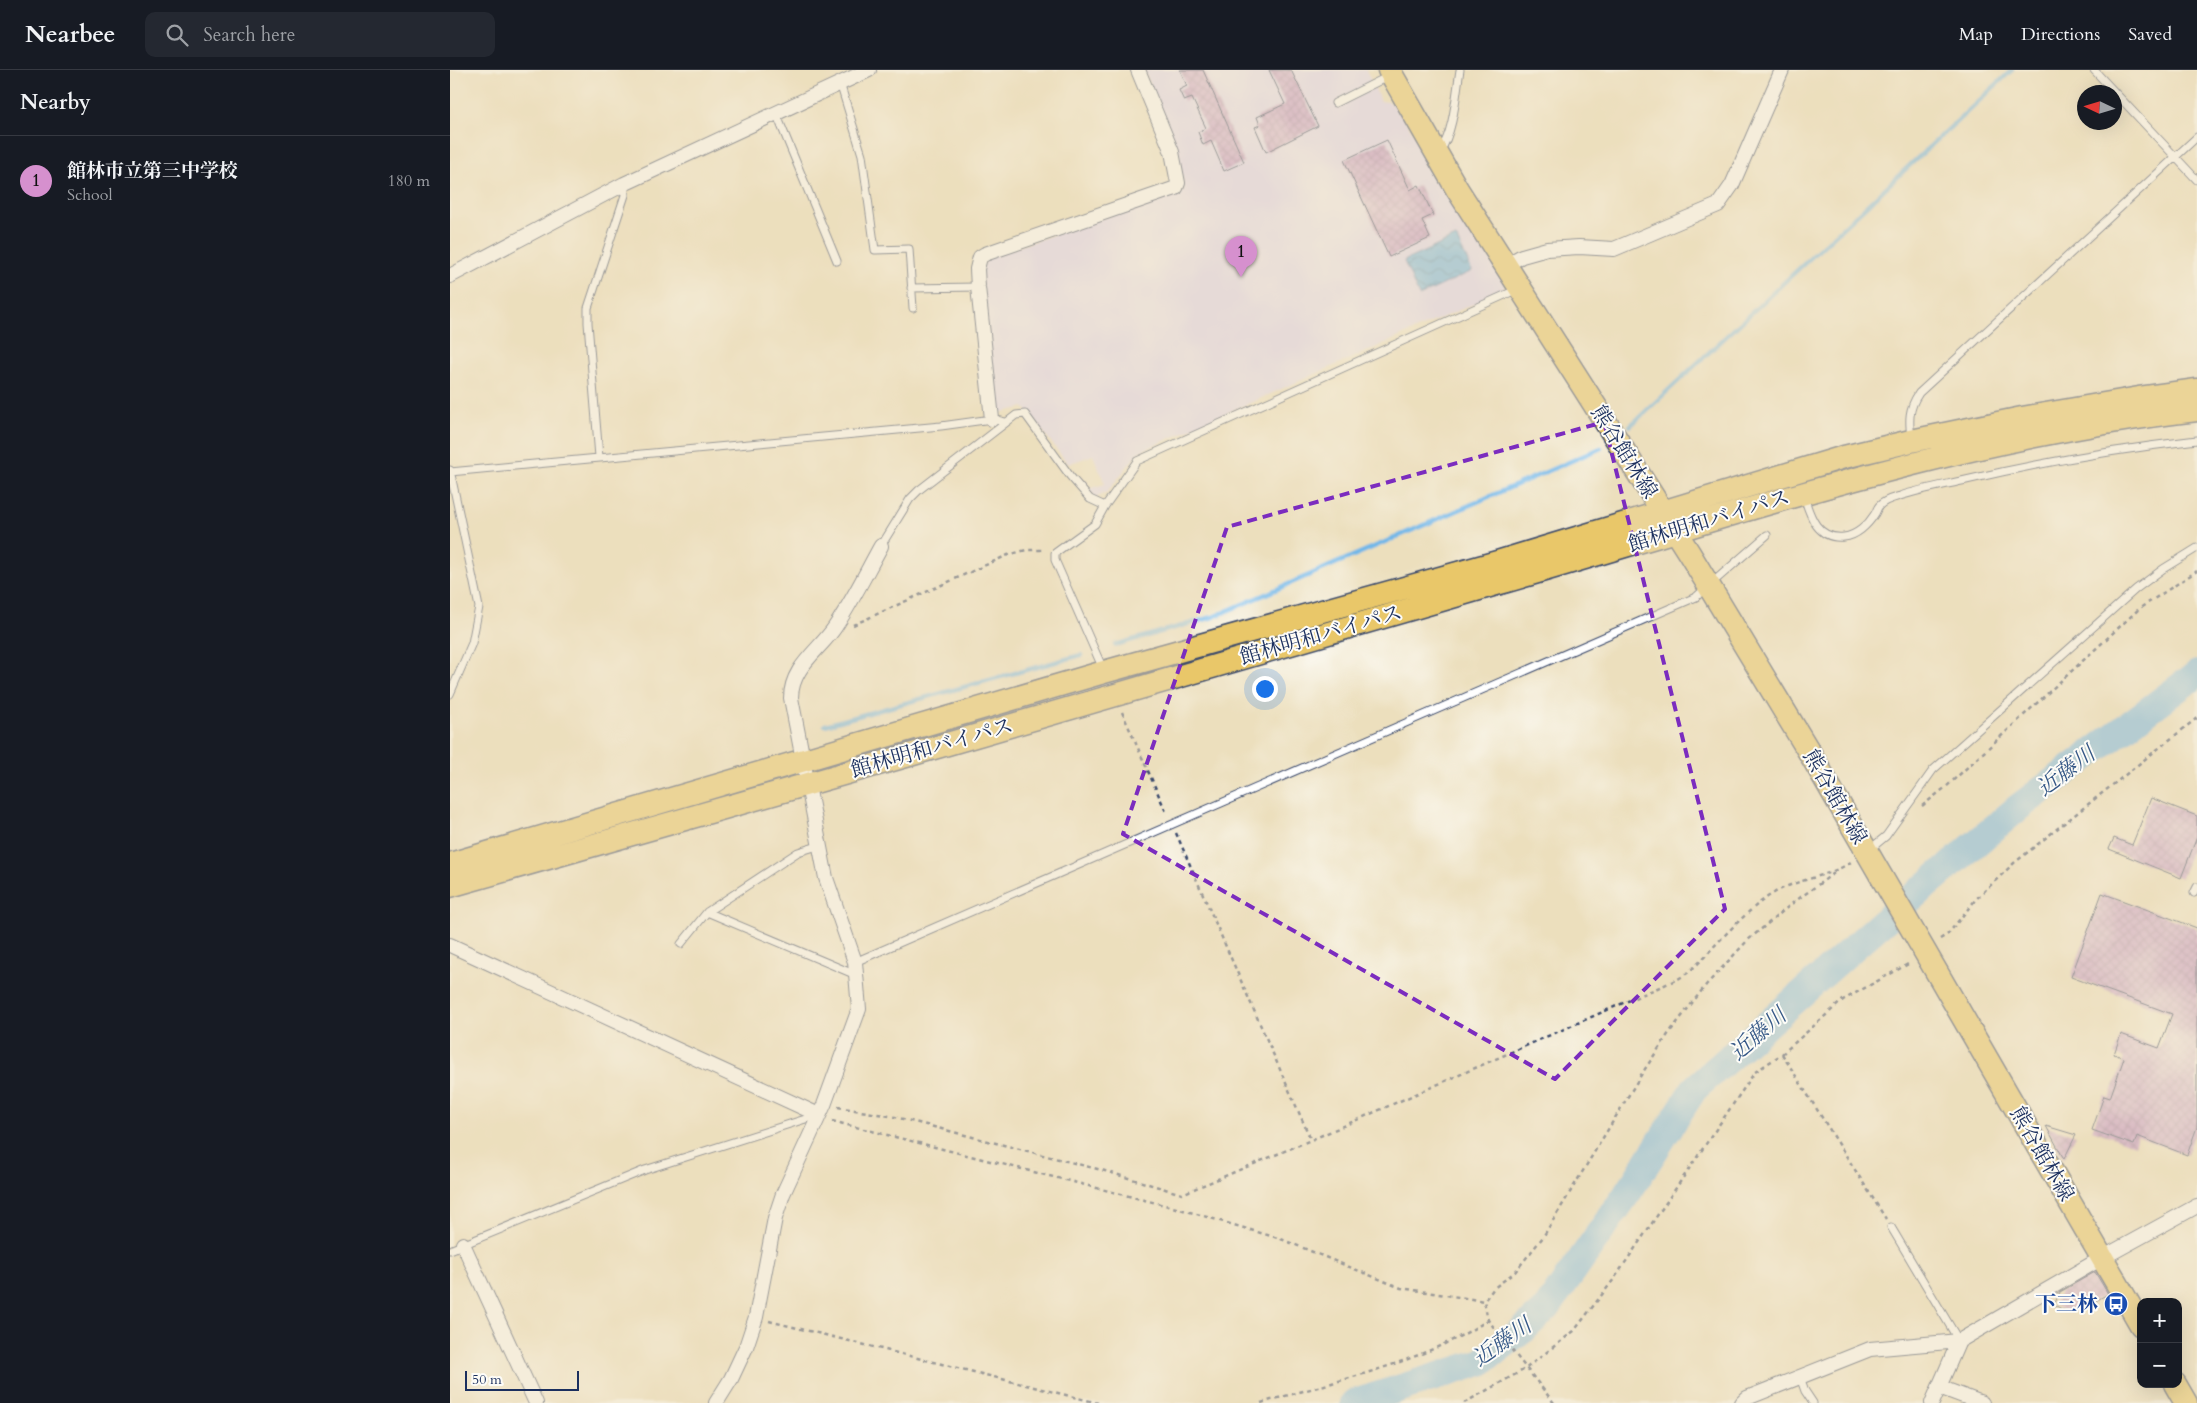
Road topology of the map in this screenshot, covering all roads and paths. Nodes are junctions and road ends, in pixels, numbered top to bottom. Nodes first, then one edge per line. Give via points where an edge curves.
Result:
1 (1138, 70) edge
2 (1460, 70) edge
3 (1782, 70) edge
4 (2094, 70) edge
5 (865, 71) edge
6 (1390, 72) edge
7 (840, 83) junction
8 (1335, 103) dead end
9 (776, 113) junction
10 (2197, 136) edge
11 (1436, 155) junction
12 (2176, 157) junction
13 (2197, 180) edge
14 (624, 184) junction
15 (837, 261) dead end
16 (1506, 265) junction
17 (450, 276) edge
18 (978, 287) junction
19 (911, 288) junction
20 (1520, 288) junction
21 (912, 308) dead end
22 (2197, 390) edge
23 (2197, 410) edge
24 (999, 420) junction
25 (2197, 440) edge
26 (1911, 441) junction
27 (599, 457) junction
28 (450, 471) edge
29 (1803, 494) junction
30 (1105, 506) junction
31 (1662, 511) junction
32 (1675, 532) junction
33 (1767, 534) dead end
34 (882, 546) joint
35 (2197, 548) edge
36 (1055, 553) junction
37 (2197, 571) edge
38 (1709, 587) junction
39 (834, 628) junction
40 (1104, 672) junction
41 (450, 694) edge
42 (1114, 694) junction
43 (2197, 718) edge
44 (804, 761) junction
45 (807, 785) junction
46 (1920, 808) dead end
47 (1172, 825) junction
48 (818, 846) junction
49 (1867, 852) junction
50 (450, 864) edge
51 (1838, 870) junction
52 (450, 886) edge
53 (708, 912) junction
54 (681, 944) dead end
55 (450, 945) edge
56 (1924, 951) junction
57 (855, 969) junction
58 (1782, 1054) junction
59 (821, 1110) junction
60 (1311, 1140) junction
61 (2197, 1206) edge
62 (1891, 1227) joint
63 (463, 1244) junction
64 (450, 1250) edge
65 (2102, 1258) junction
66 (1484, 1301) junction
67 (756, 1317) junction
68 (2137, 1318) edge
69 (1488, 1320) junction
70 (1959, 1342) junction
71 (1525, 1369) junction
72 (1800, 1377) junction
73 (1939, 1387) junction
74 (2177, 1388) edge
75 (536, 1403) edge
76 (716, 1403) edge
77 (1098, 1403) edge
78 (1261, 1403) edge
79 (1464, 1403) edge
80 (1554, 1403) edge
81 (1742, 1403) edge
82 (1813, 1403) edge
83 (1932, 1403) edge
84 (1982, 1403) edge
85 (2186, 1403) edge

1 - 18 street via 1172,152 1178,178 1176,188 985,254 978,261
2 - 11 lane via 1449,130 1445,144
3 - 16 street via 1732,185 1718,205 1614,249 1546,249
4 - 12 lane
5 - 7 street
6 - 8 lane
6 - 11 main road, 熊谷館林線
7 - 9 street
7 - 19 lane via 862,156 875,250 909,249
9 - 14 street
9 - 15 lane
10 - 12 lane
11 - 16 main road, 熊谷館林線
12 - 13 lane
12 - 26 lane via 1919,393 1909,415
14 - 17 street
14 - 27 lane via 626,195 588,308
16 - 20 main road, 熊谷館林線
18 - 19 lane
18 - 24 street
19 - 21 lane
20 - 30 lane via 1144,456 1131,467
20 - 31 main road, 熊谷館林線
22 - 26 main road, 館林明和バイパス via 2081,407
23 - 29 main road, 館林明和バイパス via 2024,437
24 - 27 lane
24 - 30 lane via 1026,414 1070,476 1090,499
24 - 34 lane via 918,490
25 - 29 lane via 2080,457 1901,496 1879,506 1863,528 1844,537 1824,534 1816,527
26 - 31 main road, 館林明和バイパス
27 - 28 lane
28 - 41 lane via 479,607 472,643
29 - 32 main road, 館林明和バイパス
30 - 36 lane via 1095,524
31 - 32 main road, 熊谷館林線
31 - 40 main road, 館林明和バイパス via 1497,562
32 - 38 main road, 熊谷館林線
32 - 42 main road, 館林明和バイパス
33 - 38 lane
34 - 39 street
35 - 49 lane via 2136,589 1933,770 1886,836
36 - 39 path via 1038,549 1008,555 856,625
36 - 40 lane
37 - 46 path via 2140,608
38 - 47 lane via 1684,603
38 - 49 main road, 熊谷館林線
39 - 44 street via 795,674 791,686
40 - 44 main road, 館林明和バイパス
42 - 45 main road, 館林明和バイパス
42 - 47 path
43 - 56 path via 2014,863 1976,899 1948,934
44 - 45 street
44 - 50 main road, 館林明和バイパス
45 - 48 street
45 - 52 main road, 館林明和バイパス
47 - 57 lane
47 - 60 path
48 - 53 lane via 798,852
48 - 57 street
49 - 51 path
49 - 56 main road, 熊谷館林線
51 - 60 path via 1798,881 1773,894 1722,938 1691,972 1678,979
51 - 66 path via 1748,940 1706,985 1641,1075 1543,1237
53 - 54 lane
53 - 57 lane
55 - 59 street
56 - 58 path via 1912,962 1843,1000
56 - 65 main road, 熊谷館林線
57 - 59 street via 859,1010
58 - 62 path
58 - 71 path via 1755,1072 1614,1279 1574,1331
59 - 60 path via 895,1117 1105,1170 1182,1194
59 - 63 lane via 645,1170
59 - 66 path via 831,1120 1180,1209 1281,1240 1402,1288
59 - 67 street via 782,1194
61 - 65 street
62 - 70 lane
63 - 64 lane
63 - 75 street
65 - 68 main road, 熊谷館林線
65 - 70 street
66 - 69 path
67 - 76 street via 746,1347
67 - 77 path
69 - 71 path
69 - 78 path via 1430,1352
70 - 72 street via 1870,1349
70 - 73 street
71 - 79 path
71 - 80 path
72 - 81 street via 1746,1398
72 - 82 lane
73 - 83 street
73 - 84 street
74 - 85 main road

